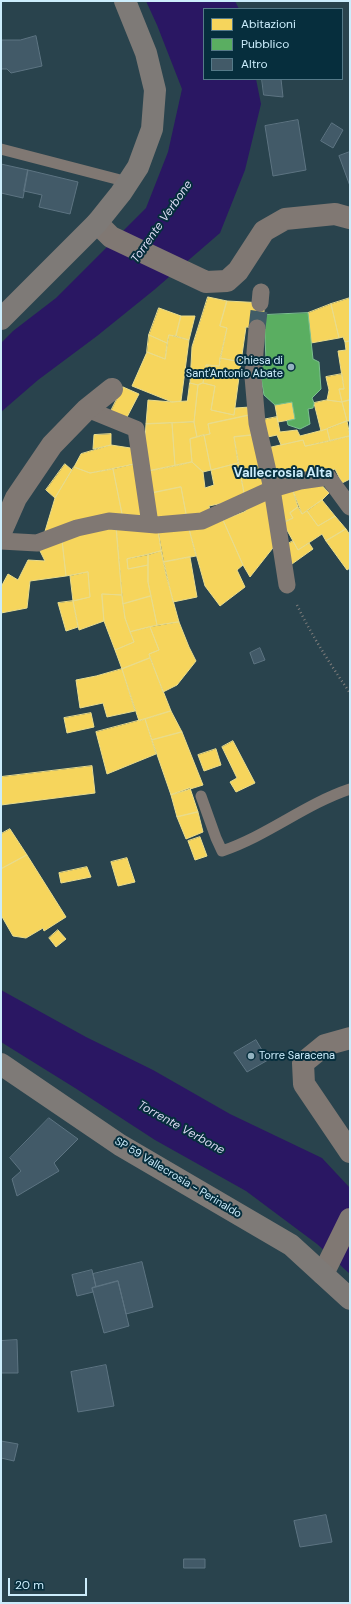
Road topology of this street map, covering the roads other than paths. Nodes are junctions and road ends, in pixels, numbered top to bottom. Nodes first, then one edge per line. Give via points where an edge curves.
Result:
1 (125, 1) edge
2 (1, 149) edge
3 (128, 182) junction
4 (350, 218) edge
5 (104, 230) junction
6 (1, 319) edge
7 (257, 328) tunnel mouth
8 (112, 389) dead end
9 (87, 409) junction
10 (344, 487) edge
11 (272, 489) junction
12 (350, 507) edge
13 (150, 524) junction
14 (1, 532) edge
15 (1, 541) edge
16 (286, 585) road end
17 (350, 789) edge
18 (201, 796) dead end
19 (350, 1038) edge
20 (1, 1064) edge
21 (350, 1152) edge
22 (350, 1218) edge
23 (327, 1267) junction
24 (350, 1300) edge

1 - 3 main road via 146,53 156,90 152,129 138,167
2 - 3 lane
3 - 5 main road
4 - 5 street via 335,214 285,219 264,231 238,271 227,281 206,282
5 - 6 main road
7 - 11 street via 253,377 257,423
8 - 9 street
9 - 13 street via 136,429
9 - 14 street via 52,445 16,498
10 - 11 street via 328,477
10 - 12 street
11 - 13 street via 202,521
11 - 16 street
13 - 15 street via 109,521 77,528 37,543
17 - 18 lane via 222,851
19 - 21 street via 325,1044 303,1063 304,1084
20 - 23 main road, SP 59 Vallecrosia - Perinaldo via 120,1145
22 - 23 street
23 - 24 main road, SP 59 Vallecrosia - Perinaldo

